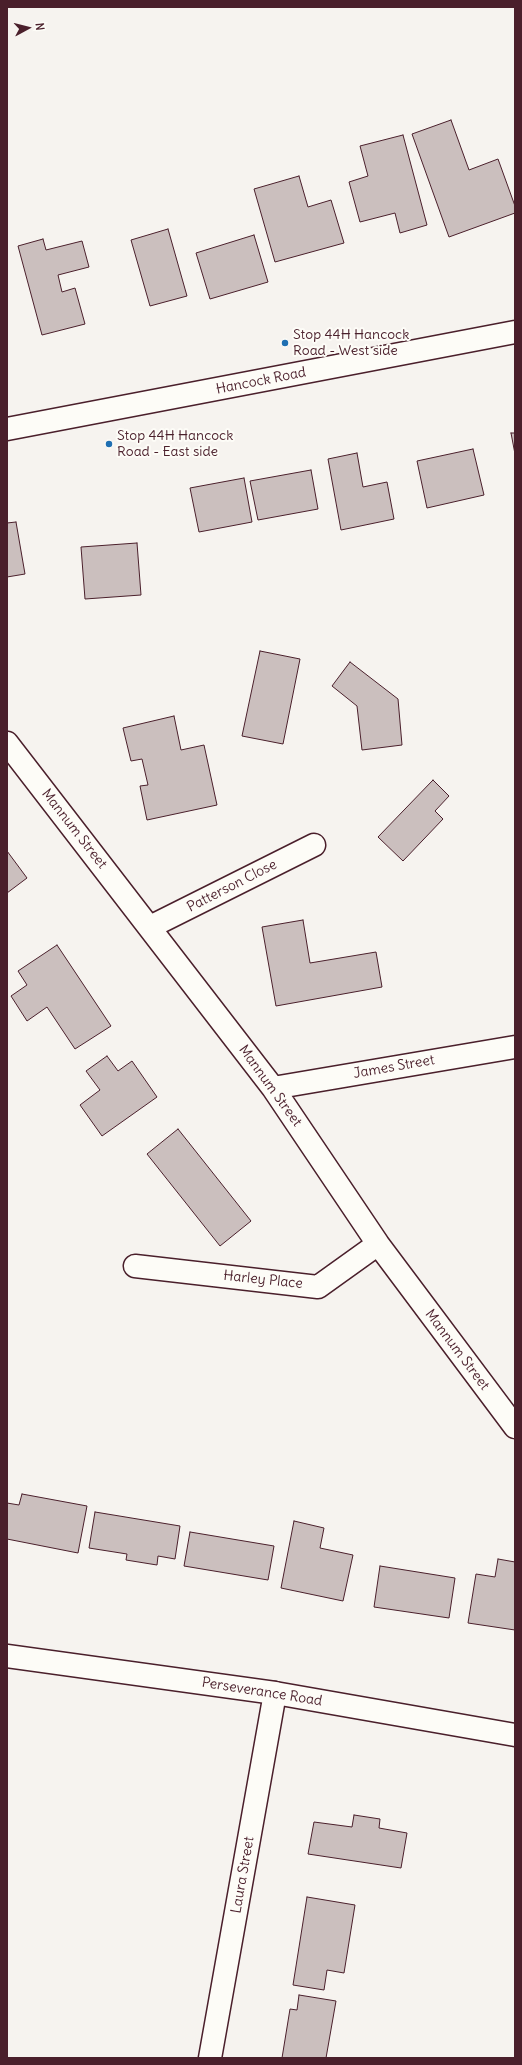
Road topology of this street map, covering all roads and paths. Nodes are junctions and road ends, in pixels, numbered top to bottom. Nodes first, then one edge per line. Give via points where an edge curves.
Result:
1 (515, 332) edge
2 (7, 429) edge
3 (10, 751) edge
4 (314, 845) dead end
5 (150, 927) junction
6 (515, 1047) edge
7 (273, 1088) junction
8 (378, 1244) junction
9 (135, 1266) dead end
10 (515, 1428) edge
11 (7, 1656) edge
12 (275, 1692) junction
13 (515, 1735) edge
14 (210, 2058) edge

1 - 2 street, Hancock Road
3 - 5 street, Mannum Street
4 - 5 street, Patterson Close
5 - 7 street, Mannum Street
6 - 7 street, James Street
7 - 8 street, Mannum Street
8 - 9 street, Harley Place via 318,1286
8 - 10 street, Mannum Street
11 - 12 street, Perseverance Road
12 - 13 street, Perseverance Road
12 - 14 street, Laura Street

